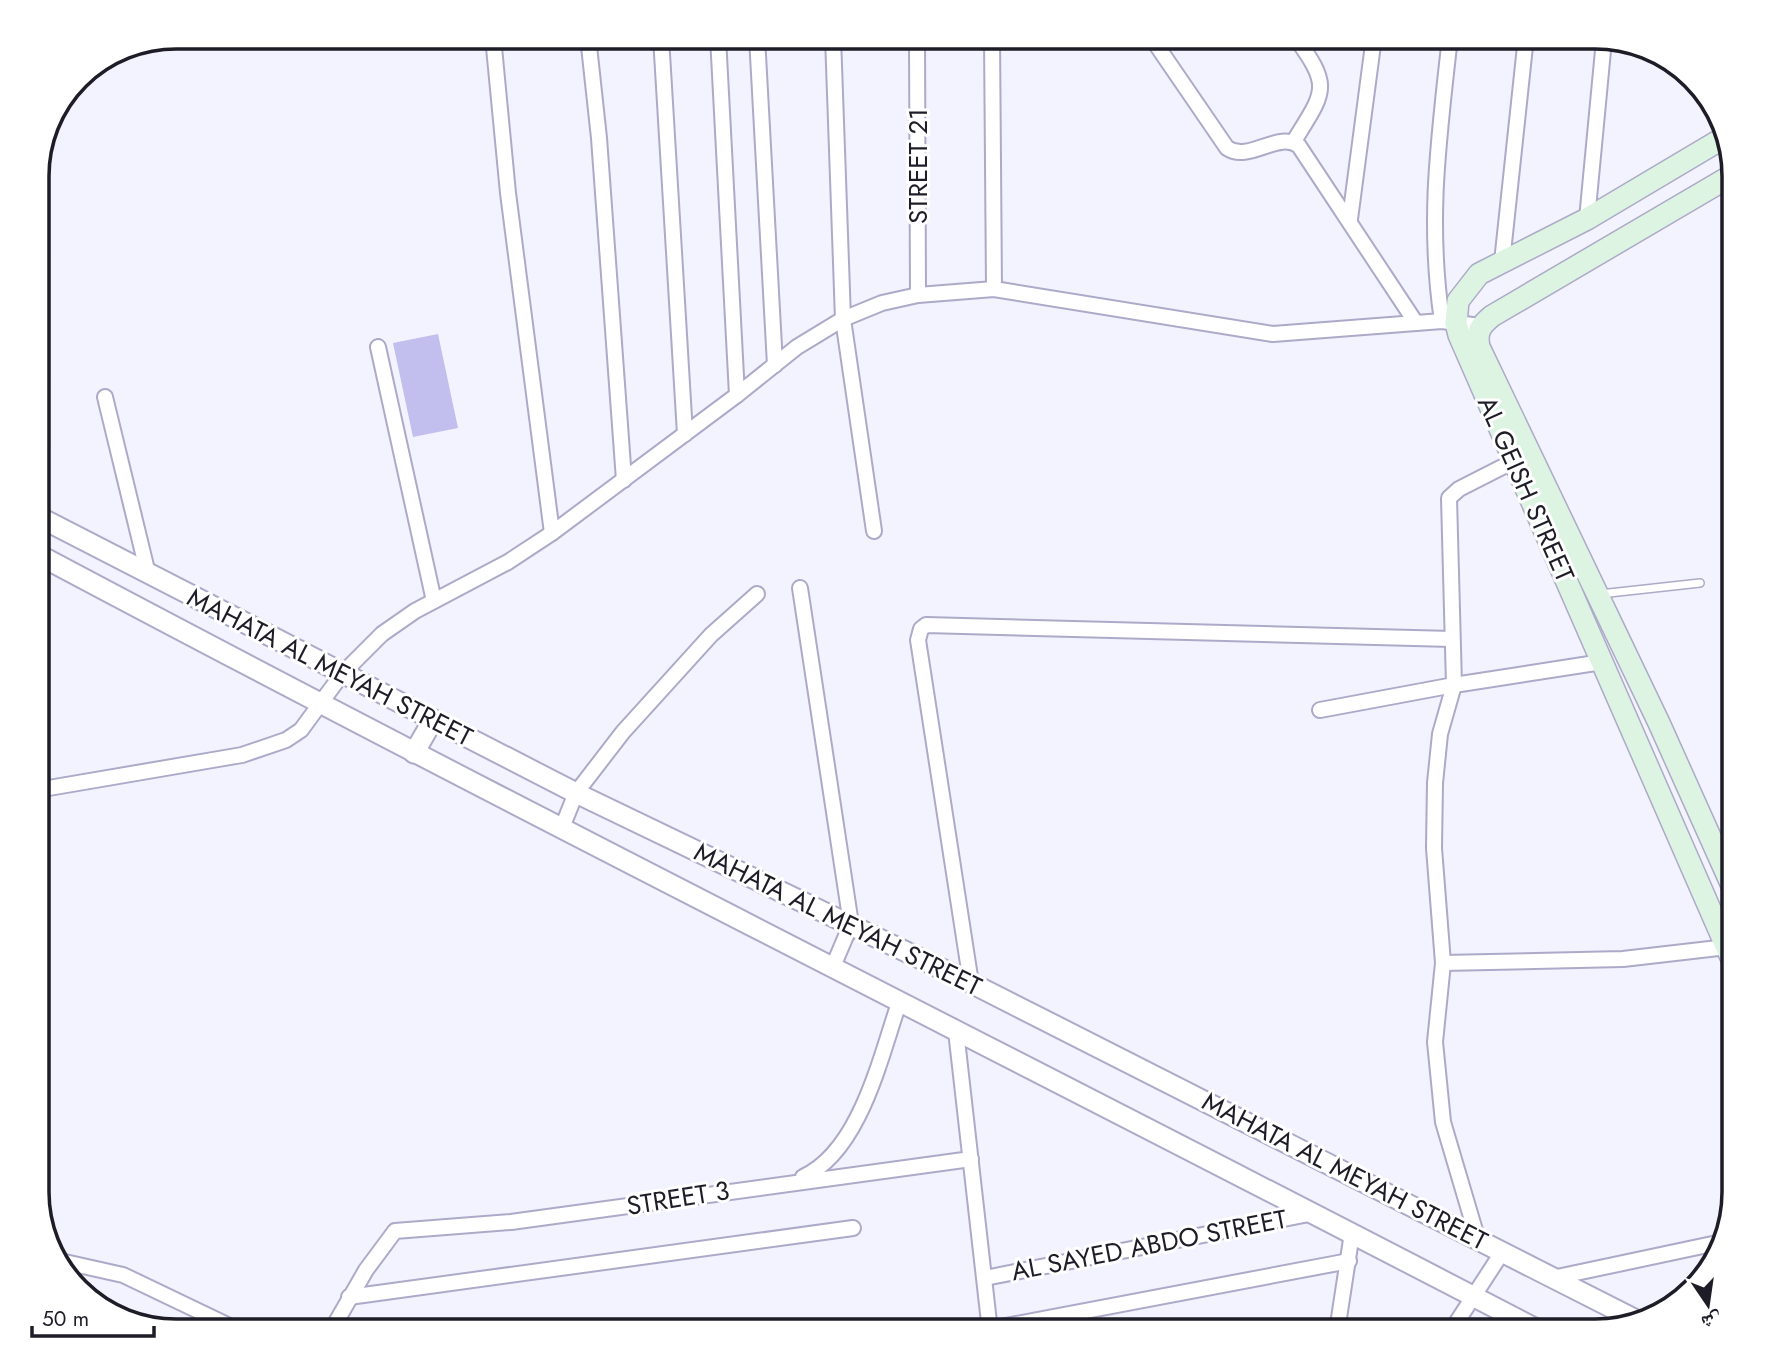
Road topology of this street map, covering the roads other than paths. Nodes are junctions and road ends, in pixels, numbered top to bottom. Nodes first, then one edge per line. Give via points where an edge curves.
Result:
1 (494, 49) edge
2 (589, 49) edge
3 (662, 49) edge
4 (719, 49) edge
5 (758, 49) edge
6 (833, 49) edge
7 (917, 49) edge
8 (992, 49) edge
9 (1159, 49) edge
10 (1303, 49) edge
11 (1372, 49) edge
12 (1449, 49) edge
13 (1525, 49) edge
14 (1603, 49) edge
15 (1717, 141) edge
16 (1294, 142) junction
17 (1722, 181) edge
18 (1350, 219) junction
19 (1587, 219) junction
20 (1502, 262) junction
21 (994, 289) junction
22 (918, 295) junction
23 (843, 319) junction
24 (1449, 322) junction
25 (1416, 323) junction
26 (1480, 326) junction
27 (378, 347) dead end
28 (775, 365) junction
29 (737, 395) junction
30 (105, 397) dead end
31 (685, 434) junction
32 (1514, 461) junction
33 (624, 480) junction
34 (49, 522) edge
35 (874, 531) dead end
36 (552, 533) junction
37 (49, 560) edge
38 (148, 574) junction
39 (1700, 583) dead end
40 (800, 588) dead end
41 (757, 594) dead end
42 (1598, 594) junction
43 (434, 601) junction
44 (1452, 639) junction
45 (1602, 662) junction
46 (342, 674) junction
47 (1454, 685) junction
48 (320, 705) junction
49 (1321, 710) dead end
50 (433, 720) junction
51 (1659, 723) junction
52 (1634, 735) junction
53 (414, 753) junction
54 (49, 788) edge
55 (576, 793) junction
56 (561, 830) junction
57 (1722, 863) edge
58 (851, 924) junction
59 (1722, 930) edge
60 (1722, 953) edge
61 (1443, 962) junction
62 (832, 969) junction
63 (971, 983) junction
64 (900, 1003) junction
65 (956, 1031) junction
66 (971, 1159) junction
67 (787, 1182) junction
68 (1314, 1213) junction
69 (853, 1228) dead end
70 (1352, 1233) junction
71 (1477, 1237) junction
72 (1710, 1244) edge
73 (1503, 1251) junction
74 (1349, 1261) junction
75 (70, 1263) edge
76 (1557, 1277) junction
77 (985, 1278) junction
78 (1473, 1296) junction
79 (349, 1297) junction
80 (1627, 1315) edge
81 (215, 1319) edge
82 (337, 1319) edge
83 (989, 1319) edge
84 (1047, 1319) edge
85 (1339, 1319) edge
86 (1459, 1319) edge
87 (1518, 1319) edge

1 - 36 street
2 - 33 street
3 - 31 street
4 - 29 street
5 - 28 street
6 - 23 street
7 - 22 street, STREET 21
8 - 21 street
9 - 16 street via 1227,148 1239,153
10 - 16 street via 1319,75 1322,90
11 - 18 street
12 - 24 street via 1434,168 1434,238
13 - 20 street
14 - 19 street
15 - 19 main road
16 - 18 street
17 - 26 main road
18 - 25 street
19 - 20 main road
20 - 24 main road via 1479,274 1463,290
21 - 22 street
21 - 25 street via 1273,334
22 - 23 street
23 - 28 street
23 - 35 street
24 - 25 street
24 - 26 street
24 - 32 main road, AL GEISH STREET
26 - 42 main road, AL GEISH STREET via 1479,347
27 - 43 street
28 - 29 street
29 - 31 street
30 - 38 street
31 - 33 street
32 - 44 street via 1450,496
32 - 45 main road, AL GEISH STREET
33 - 36 street
34 - 38 street, MAHATA AL MEYAH STREET
36 - 43 street
37 - 48 street, MAHATA AL MEYAH STREET
38 - 46 street, MAHATA AL MEYAH STREET
39 - 42 lane
40 - 58 street
41 - 55 street via 662,688
42 - 51 main road, AL GEISH STREET
43 - 46 street via 382,634
44 - 47 street
44 - 63 street via 926,625 918,640
45 - 47 street
45 - 52 main road, AL GEISH STREET
46 - 48 street
46 - 50 street, MAHATA AL MEYAH STREET
47 - 49 street
47 - 61 street via 1440,734 1435,783 1434,848
48 - 53 street, MAHATA AL MEYAH STREET
48 - 54 street via 301,730 267,748
50 - 53 street
50 - 55 street, MAHATA AL MEYAH STREET
51 - 52 main road
51 - 57 main road, AL GEISH STREET
52 - 59 main road, AL GEISH STREET
53 - 56 street, MAHATA AL MEYAH STREET
55 - 56 street
55 - 58 street, MAHATA AL MEYAH STREET
56 - 62 street, MAHATA AL MEYAH STREET
58 - 62 street
58 - 63 street, MAHATA AL MEYAH STREET
60 - 61 street
61 - 71 street via 1436,1010 1437,1077 1443,1122
62 - 64 street, MAHATA AL MEYAH STREET
63 - 71 street, MAHATA AL MEYAH STREET
64 - 65 street, MAHATA AL MEYAH STREET
64 - 67 street via 851,1130 830,1160 809,1175
65 - 66 street
65 - 68 street, MAHATA AL MEYAH STREET
66 - 67 street, STREET 3
66 - 77 street
67 - 79 street, STREET 3 via 511,1222 398,1230 387,1238
68 - 70 street, MAHATA AL MEYAH STREET
68 - 77 street, AL SAYED ABDO STREET
69 - 79 street
70 - 74 street
70 - 78 street, MAHATA AL MEYAH STREET
71 - 73 street, MAHATA AL MEYAH STREET
72 - 76 street
73 - 76 street, MAHATA AL MEYAH STREET
73 - 78 street
74 - 84 street
74 - 85 street
75 - 81 street via 123,1275
76 - 80 street, MAHATA AL MEYAH STREET
77 - 83 street
78 - 86 street
78 - 87 street, MAHATA AL MEYAH STREET
79 - 82 street

